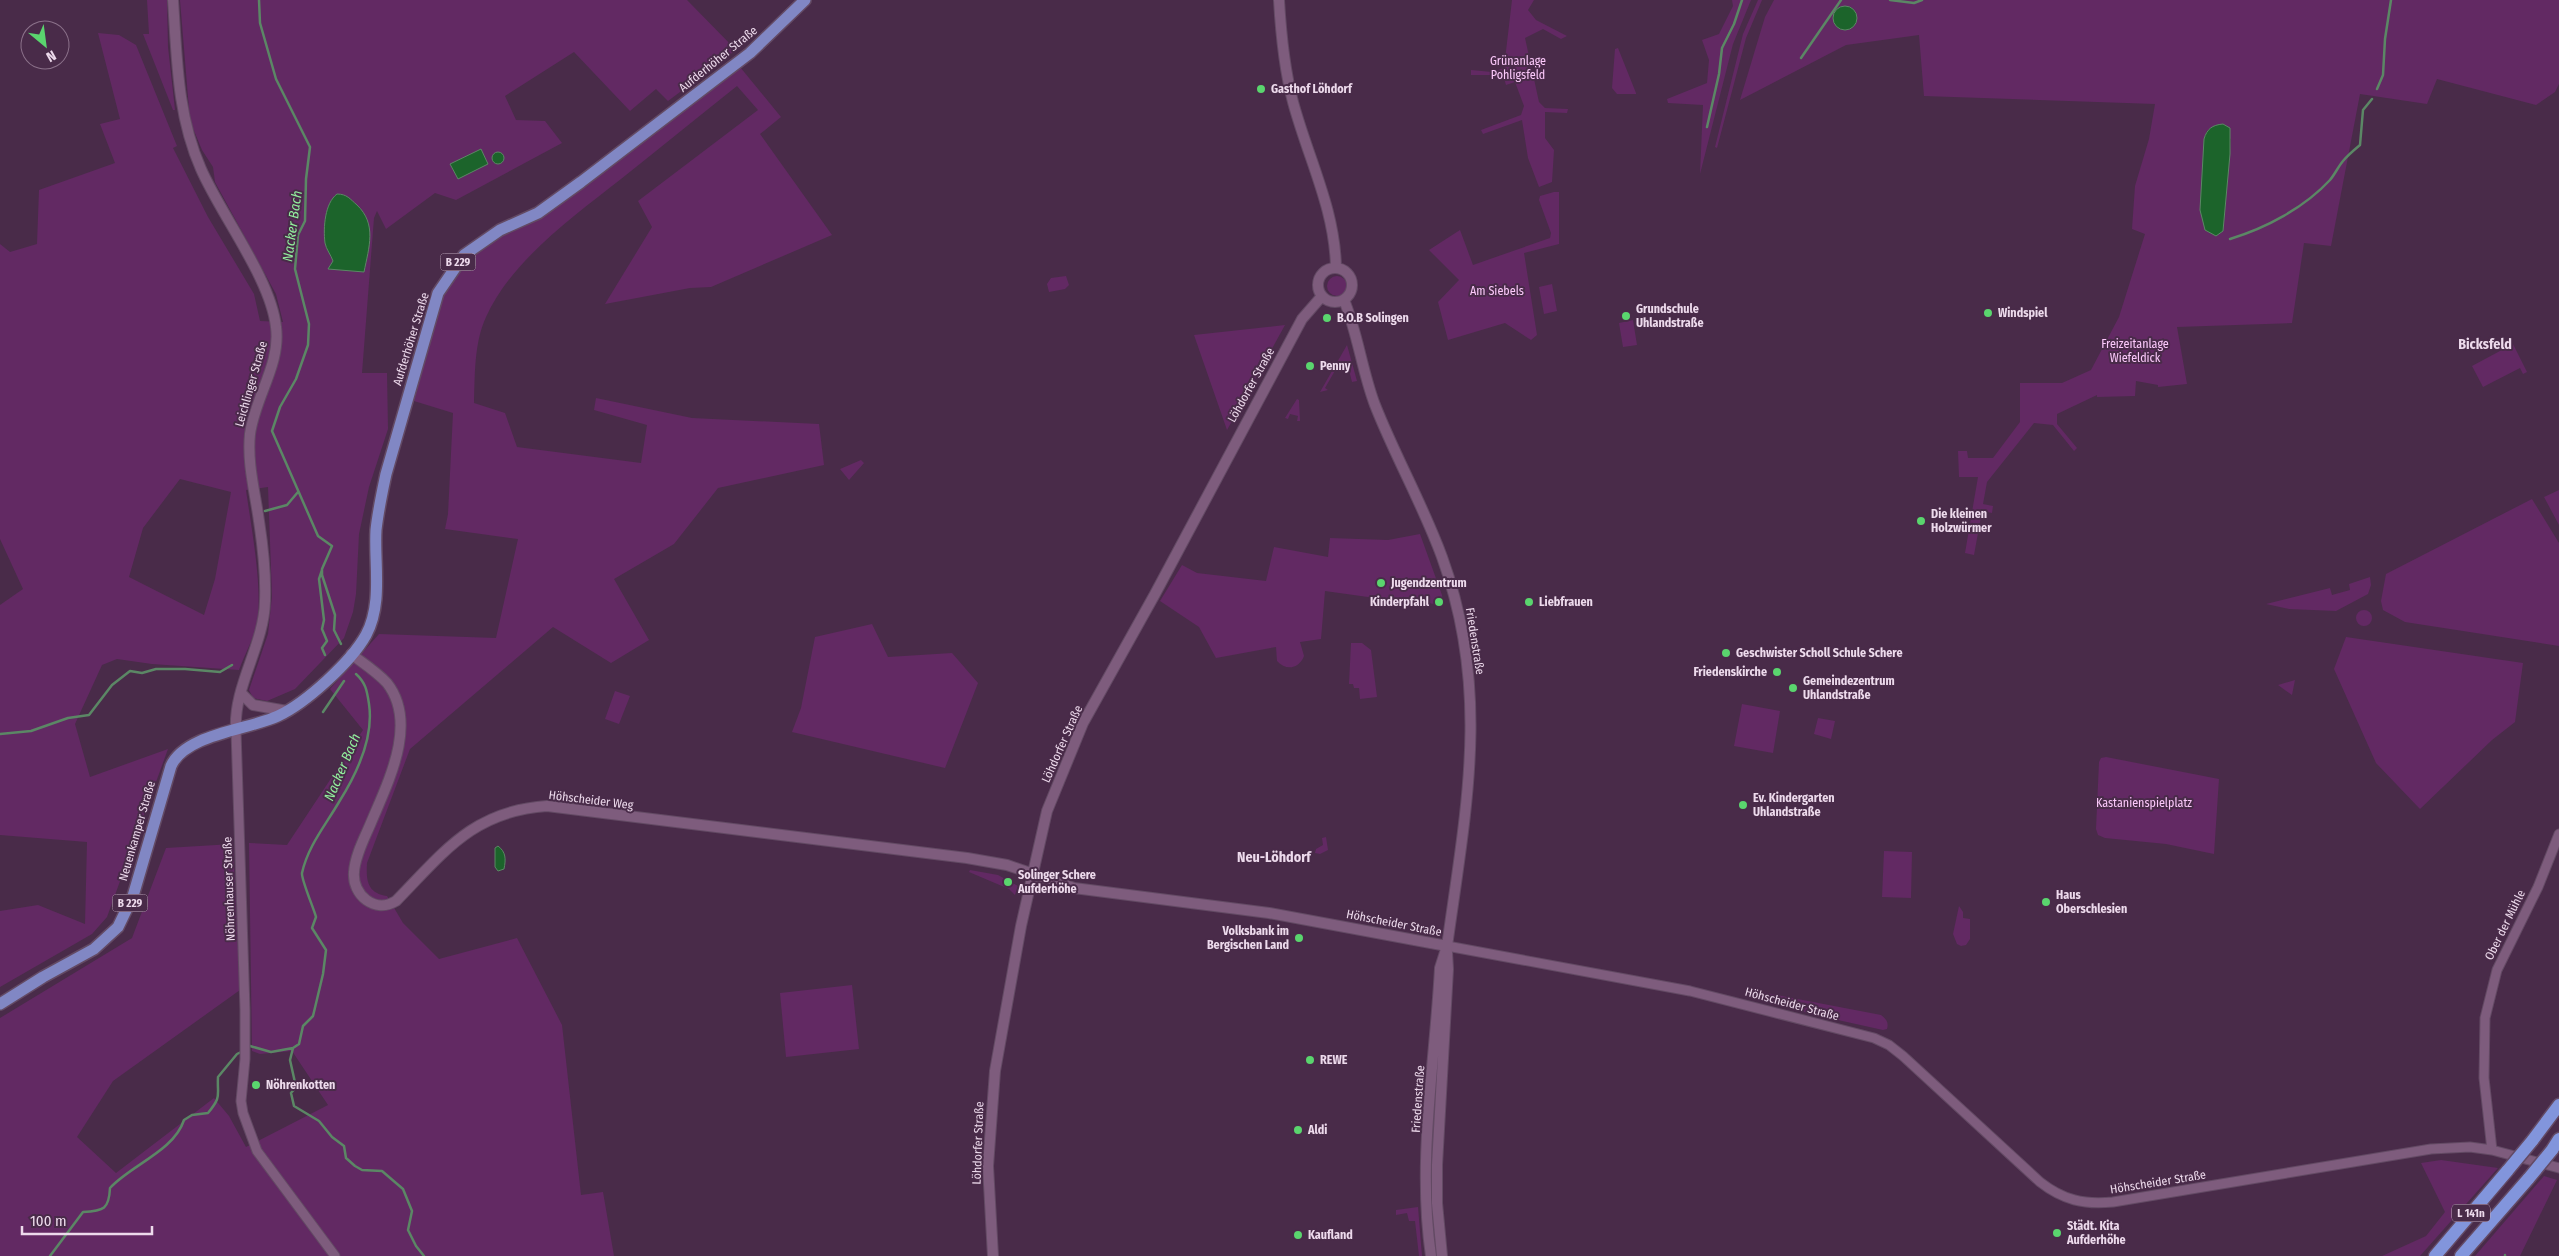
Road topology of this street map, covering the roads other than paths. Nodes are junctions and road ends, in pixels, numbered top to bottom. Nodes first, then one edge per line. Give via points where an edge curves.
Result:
1 (173, 0) edge
2 (805, 0) edge
3 (1279, 0) edge
4 (1336, 268) junction
5 (1322, 296) junction
6 (1344, 300) junction
7 (351, 654) junction
8 (240, 692) junction
9 (287, 712) junction
10 (236, 731) junction
11 (2559, 834) edge
12 (1032, 875) junction
13 (1447, 946) junction
14 (0, 1004) edge
15 (2559, 1105) edge
16 (2555, 1145) edge
17 (2492, 1150) junction
18 (2559, 1168) edge
19 (334, 1256) edge
20 (993, 1256) edge
21 (1431, 1256) edge
22 (1442, 1256) edge
23 (2435, 1256) edge
24 (2460, 1256) edge

1 - 8 main road, Leichlinger Straße via 176,71 182,109 195,154 264,288 276,324 274,356 257,403 249,443 261,538 264,613
2 - 7 main road, Aufderhöher Straße / B 229 via 750,53 712,83 548,206 478,244 452,270 438,293 386,474 376,529 373,616 366,635
3 - 4 main road via 1284,66 1332,225
4 - 5 main road via 1330,268 1321,275 1318,286
4 - 6 main road via 1347,272 1353,282 1352,290
5 - 6 main road via 1332,302
5 - 12 main road, Löhdorfer Straße via 1302,319 1083,723 1047,811
6 - 13 main road, Friedenstraße via 1375,405 1442,557 1463,641 1472,715 1471,769
7 - 9 main road, Aufderhöher Straße / B 229 via 317,690
7 - 12 main road, Höhscheider Weg via 385,682 394,696 399,716 399,738 393,765 357,856 354,872 359,892 377,906 388,906 396,901 474,827 504,812 547,806 934,853 1006,865
8 - 9 main road via 253,705
8 - 10 main road, Leichlinger Straße
9 - 10 main road, Aufderhöher Straße / B 229
10 - 14 main road, Neuenkamper Straße / B 229 via 192,744 174,760 133,896 114,932 94,949
10 - 19 street, Nöhrenhauser Straße via 245,1046 241,1101 253,1144
11 - 17 street, Ober der Mühle via 2538,887 2497,970 2485,1018 2484,1078
12 - 13 main road, Höhscheider Straße via 1088,891 1269,913
12 - 20 main road, Löhdorfer Straße via 1003,1015 992,1093 988,1166
13 - 17 street, Höhscheider Straße via 1690,991 1874,1038 1902,1056 2040,1182 2075,1202 2099,1203 2149,1196 2431,1149 2470,1147
13 - 21 main road, Friedenstraße via 1440,968 1427,1146 1426,1203
13 - 22 main road, Friedenstraße via 1437,1164
15 - 23 highway, L 141n, bridge
16 - 24 highway, L 141n, bridge
17 - 18 street, Höhscheider Straße

